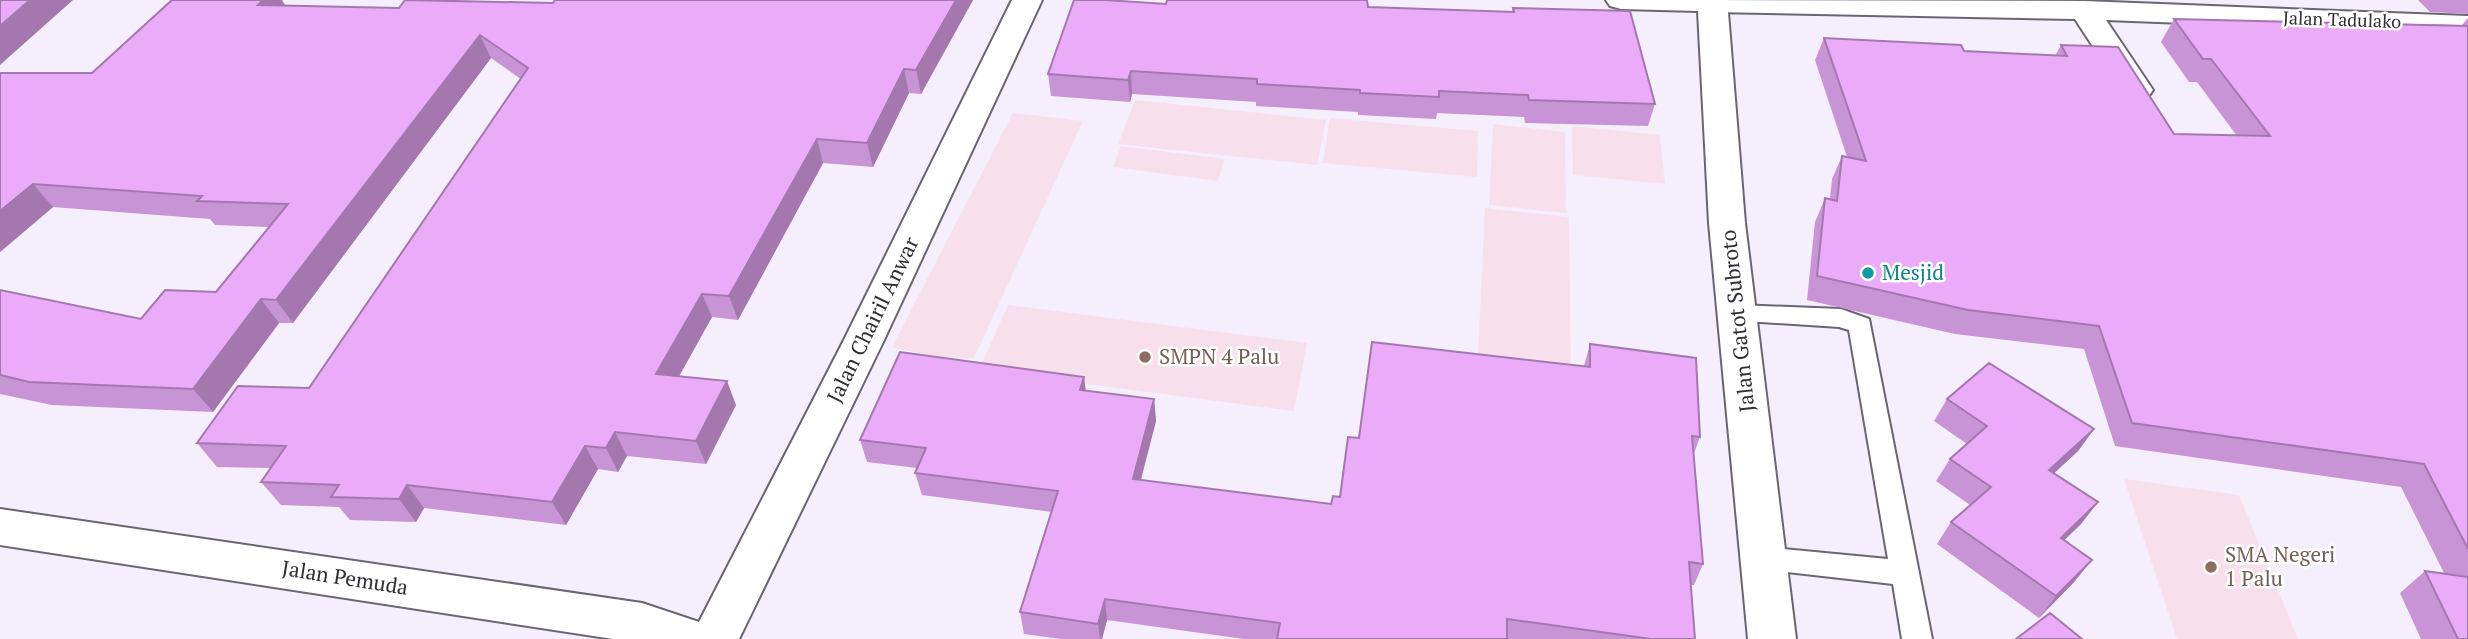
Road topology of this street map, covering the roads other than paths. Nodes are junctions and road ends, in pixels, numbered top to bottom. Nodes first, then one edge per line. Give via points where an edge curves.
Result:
1 (1027, 0) edge
2 (1621, 0) edge
3 (2404, 0) edge
4 (1712, 1) edge
5 (2084, 10) junction
6 (2424, 23) junction
7 (2468, 26) edge
8 (2155, 117) edge
9 (1738, 314) junction
10 (0, 527) edge
11 (1762, 559) junction
12 (1903, 573) junction
13 (622, 631) edge
14 (688, 639) edge
15 (715, 639) edge
16 (1772, 639) edge
17 (1917, 639) edge

1 - 15 street, Jalan Chairil Anwar
2 - 4 street, Jalan Tadulako
3 - 6 street
4 - 5 street, Jalan Tadulako
4 - 9 street, Jalan Gatot Subroto via 1720,148
5 - 6 street, Jalan Tadulako
5 - 8 street
6 - 7 street, Jalan Tadulako
9 - 11 street, Jalan Gatot Subroto
9 - 12 lane via 1841,318 1860,325
10 - 13 street, Jalan Pemuda
11 - 12 lane
11 - 16 street, Jalan Gatot Subroto
12 - 17 lane
13 - 14 street, Jalan Pemuda

